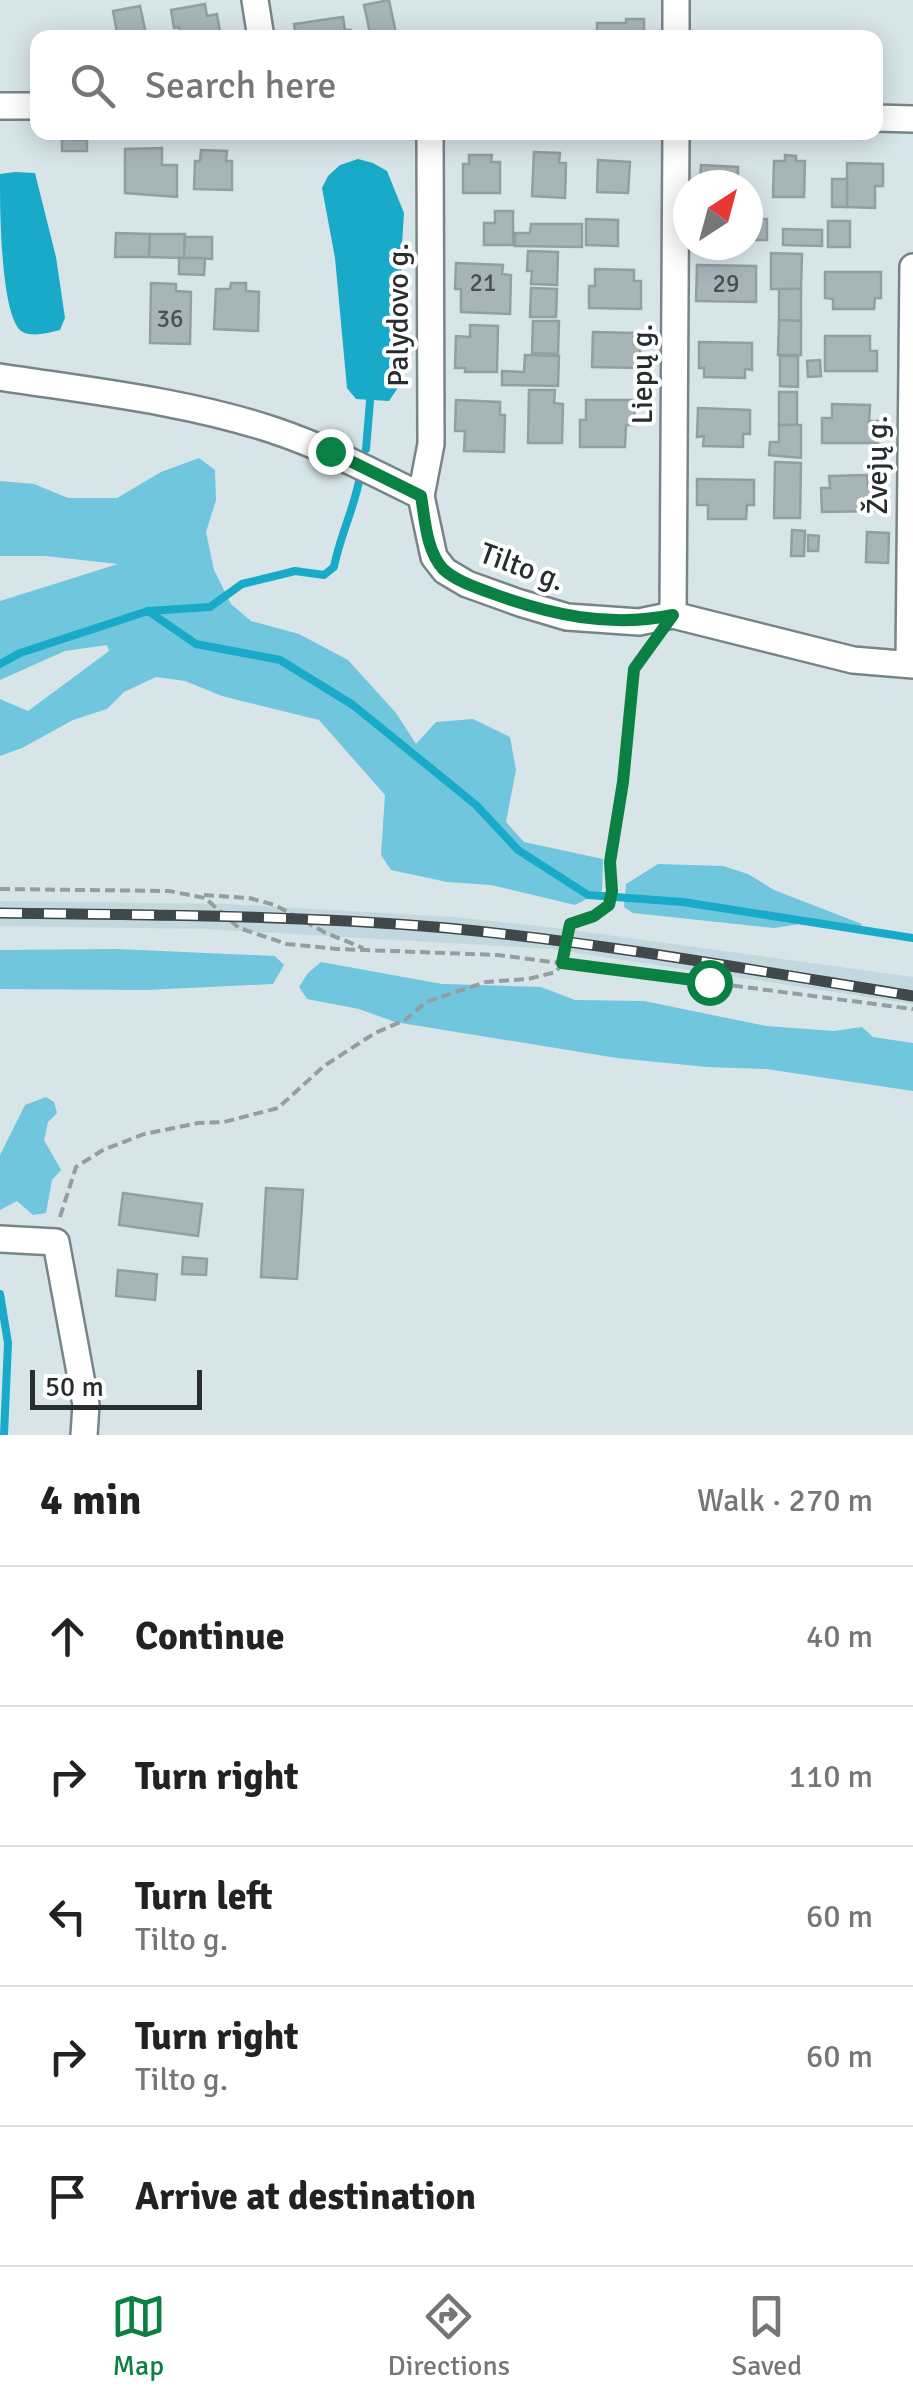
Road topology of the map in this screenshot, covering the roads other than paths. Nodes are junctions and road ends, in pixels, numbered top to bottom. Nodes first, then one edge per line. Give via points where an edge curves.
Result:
1 (254, 0) edge
2 (676, 0) edge
3 (260, 30) edge
4 (676, 30) edge
5 (0, 106) edge
6 (30, 106) edge
7 (883, 118) edge
8 (913, 119) edge
9 (430, 140) edge
10 (676, 140) edge
11 (913, 267) edge
12 (0, 377) edge
13 (421, 496) junction
14 (673, 615) junction
15 (911, 664) edge
16 (0, 1239) edge
17 (84, 1435) edge

1 - 3 street
2 - 4 street
5 - 6 street
7 - 8 street
9 - 13 street, Palydovo g. via 431,444
10 - 14 street, Liepų g.
11 - 15 street, Žvejų g.
12 - 13 street via 190,408 272,430
13 - 14 street, Tilto g. via 434,557 467,584 567,617 639,622
14 - 15 street, Tilto g. via 853,660
16 - 17 street via 56,1242 86,1405

